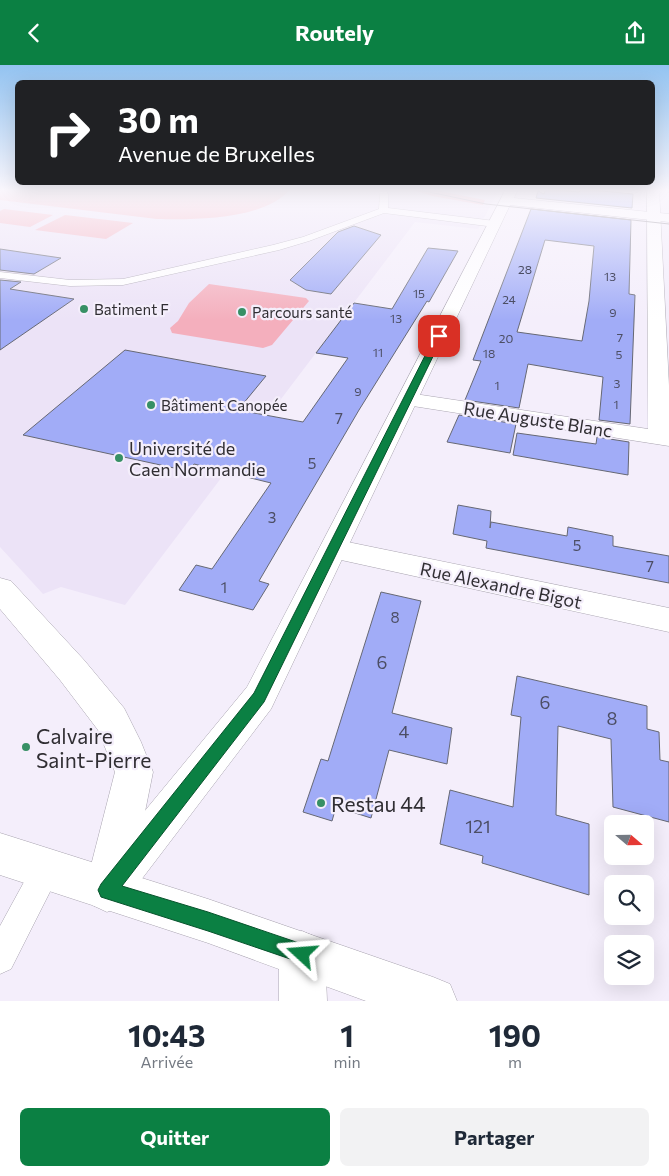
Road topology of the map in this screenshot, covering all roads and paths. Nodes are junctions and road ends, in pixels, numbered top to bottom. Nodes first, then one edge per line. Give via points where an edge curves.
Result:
1 (323, 233) edge
2 (491, 233) edge
3 (662, 233) edge
4 (0, 275) edge
5 (408, 399) junction
6 (665, 438) edge
7 (333, 549) junction
8 (0, 589) edge
9 (669, 620) edge
10 (0, 854) edge
11 (46, 870) junction
12 (107, 890) junction
13 (302, 954) junction
14 (0, 958) edge
15 (303, 1001) edge
16 (433, 1001) edge

1 - 4 lane via 275,248 123,281 70,283
2 - 5 street
3 - 6 street
5 - 6 street, Rue Auguste Blanc
5 - 7 street
7 - 9 street, Rue Alexandre Bigot
7 - 12 street via 259,697
8 - 12 street via 111,719 134,772
10 - 11 street
11 - 12 street
11 - 14 lane
12 - 13 street
13 - 15 street
13 - 16 street

